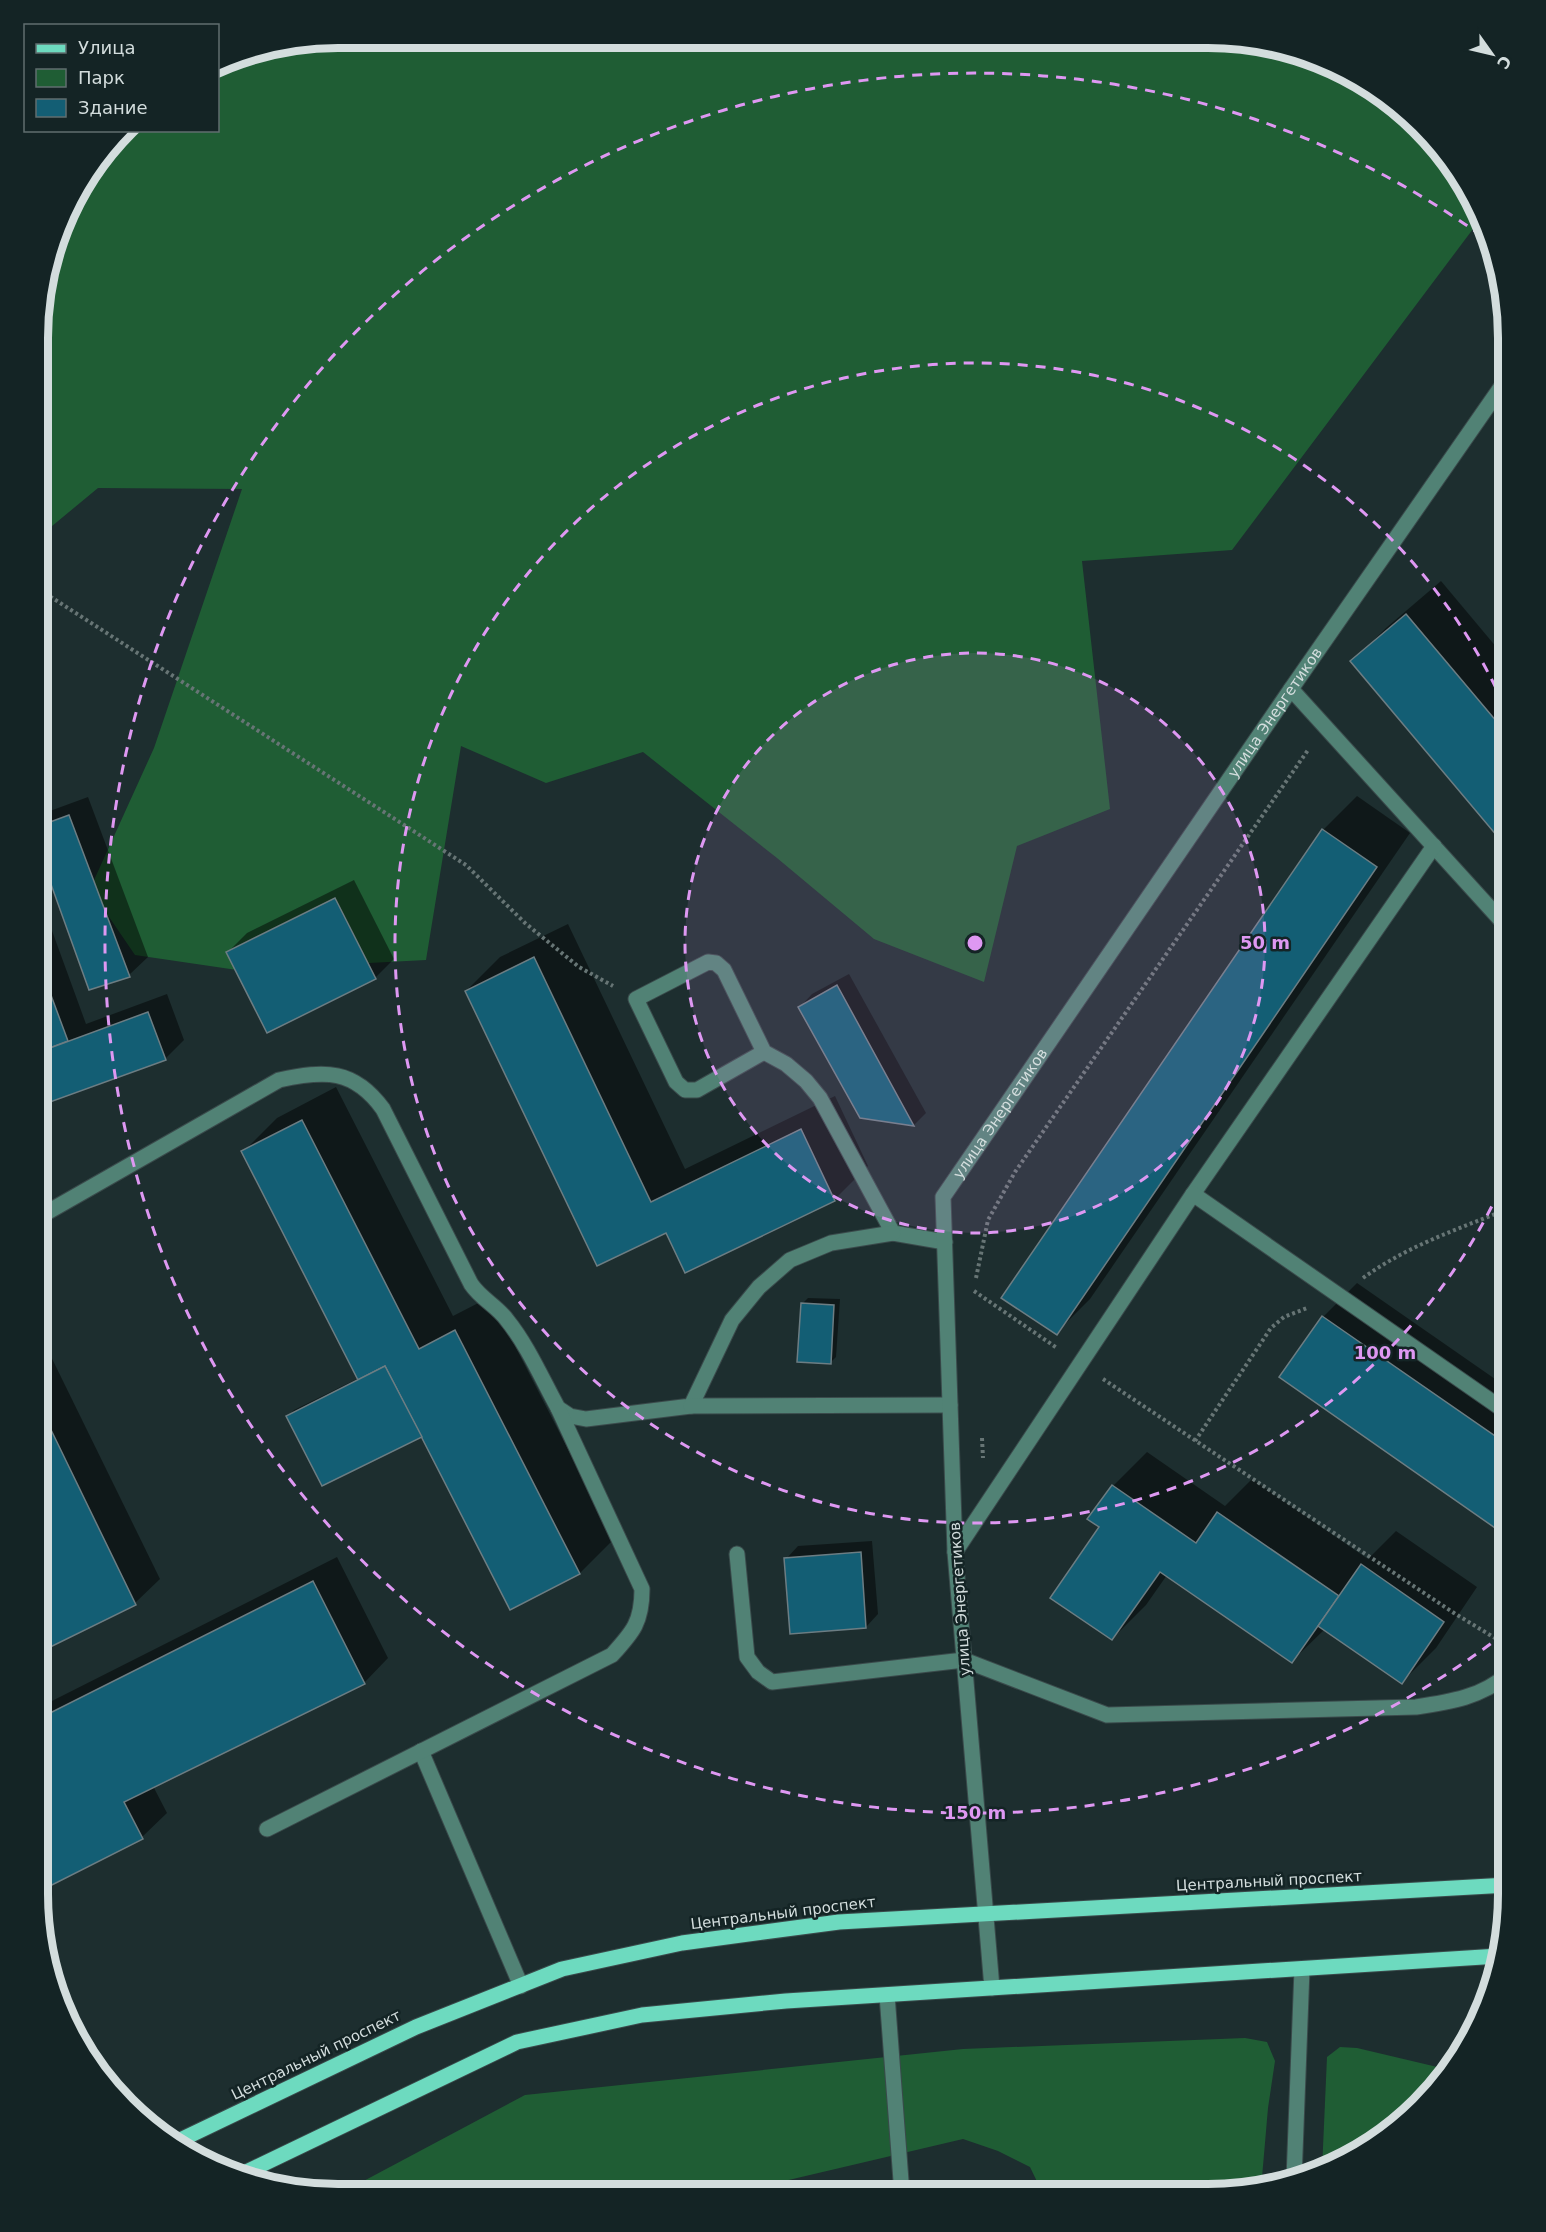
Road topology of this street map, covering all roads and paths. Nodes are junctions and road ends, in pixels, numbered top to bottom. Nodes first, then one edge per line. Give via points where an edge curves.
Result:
1 (1498, 393) edge
2 (48, 596) edge
3 (1291, 689) junction
4 (1325, 726) junction
5 (1434, 846) junction
6 (1498, 917) edge
7 (636, 999) junction
8 (764, 1052) junction
9 (1193, 1194) junction
10 (48, 1212) edge
11 (893, 1233) junction
12 (945, 1242) junction
13 (973, 1291) junction
14 (974, 1303) dead end
15 (1079, 1363) junction
16 (950, 1405) junction
17 (691, 1406) junction
18 (1498, 1406) edge
19 (558, 1408) junction
20 (981, 1434) dead end
21 (983, 1458) dead end
22 (955, 1552) junction
23 (737, 1554) dead end
24 (1498, 1640) edge
25 (964, 1660) junction
26 (1498, 1683) edge
27 (422, 1751) junction
28 (267, 1829) dead end
29 (1498, 1886) edge
30 (986, 1914) junction
31 (1491, 1957) edge
32 (1302, 1969) junction
33 (520, 1986) junction
34 (992, 1988) junction
35 (887, 1995) junction
36 (183, 2139) edge
37 (250, 2170) edge
38 (1294, 2171) edge
39 (901, 2184) edge

1 - 3 street, улица Энергетиков
2 - 7 path via 466,865 579,967
3 - 4 street
3 - 12 street, улица Энергетиков via 943,1197
4 - 5 street
4 - 13 path via 1015,1172 988,1220
5 - 6 street
5 - 9 street
7 - 8 street via 708,962 716,963 724,970
7 - 8 street via 676,1082 685,1090 697,1090
8 - 11 street via 786,1064 820,1098
9 - 15 street
9 - 18 street
10 - 19 street via 279,1080 325,1074 359,1083 383,1109 471,1284 505,1316
11 - 12 street
11 - 17 street via 831,1243 790,1260 759,1287 732,1320
12 - 16 street, улица Энергетиков
13 - 14 path
13 - 15 path
15 - 22 street
15 - 24 path
16 - 17 street
16 - 22 street, улица Энергетиков
17 - 19 street via 586,1419 570,1416
19 - 27 street via 642,1589 642,1609 632,1633 612,1655
20 - 21 path
22 - 25 street, улица Энергетиков
23 - 25 street via 747,1657 772,1682
25 - 26 street via 1107,1715 1416,1707 1457,1701
25 - 30 street, улица Энергетиков
27 - 28 street
27 - 33 street
29 - 30 main road, Центральный проспект
30 - 33 main road, Центральный проспект via 839,1922 682,1943 562,1970
30 - 34 street, улица Энергетиков
31 - 32 main road
32 - 34 main road
32 - 38 street
33 - 36 main road, Центральный проспект via 416,2027
34 - 35 main road
35 - 37 main road via 642,2015 517,2042
35 - 39 street

